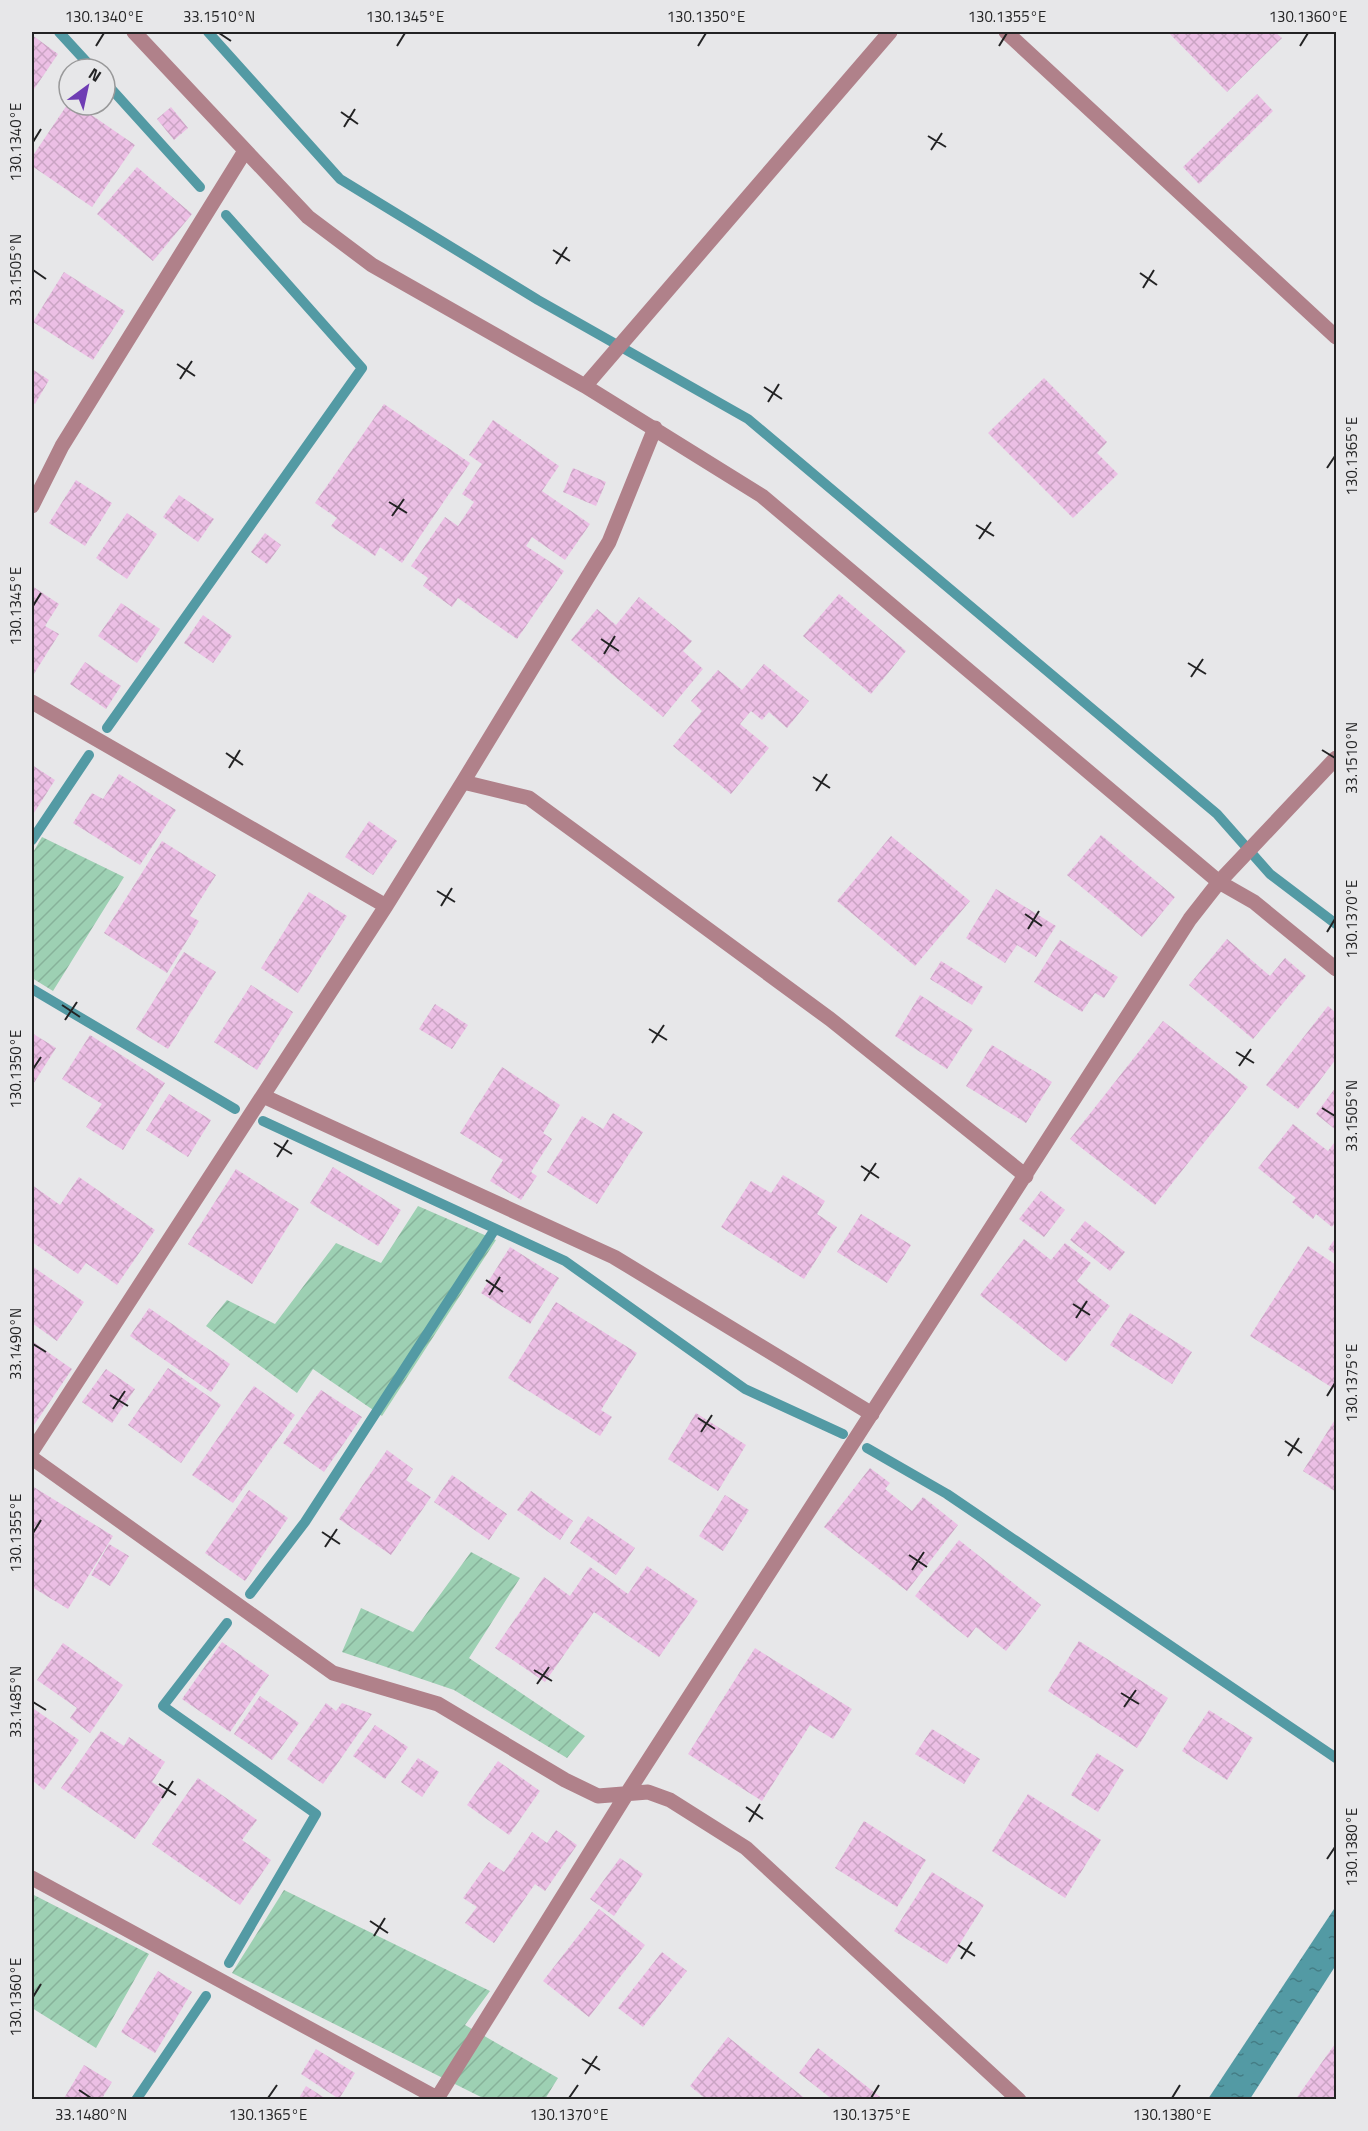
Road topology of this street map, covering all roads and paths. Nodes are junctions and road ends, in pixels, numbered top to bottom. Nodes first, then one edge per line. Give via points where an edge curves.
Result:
1 (134, 32) edge
2 (890, 32) edge
3 (1006, 32) edge
4 (245, 151) junction
5 (1336, 337) edge
6 (585, 386) junction
7 (655, 428) junction
8 (32, 506) edge
9 (32, 702) edge
10 (1336, 758) edge
11 (463, 782) junction
12 (1219, 882) junction
13 (386, 906) junction
14 (1336, 969) edge
15 (263, 1096) junction
16 (1026, 1176) junction
17 (872, 1414) junction
18 (32, 1451) edge
19 (32, 1458) edge
20 (626, 1796) junction
21 (32, 1878) edge
22 (436, 2099) edge
23 (1018, 2100) edge

1 - 4 street
2 - 6 street
3 - 5 street
4 - 6 street via 308,217 372,265
4 - 8 street via 62,447
6 - 7 street
7 - 11 street via 609,542
7 - 12 street via 762,496
9 - 13 street
10 - 12 street
11 - 13 street
11 - 16 street via 529,798 830,1019
12 - 14 street via 1254,902
12 - 16 street via 1190,919
13 - 15 street
15 - 17 street via 614,1257
15 - 18 street
16 - 17 street
17 - 20 street
19 - 20 street via 333,1673 438,1704 573,1784 598,1796
20 - 22 street
20 - 23 street via 648,1792 670,1800 746,1848
21 - 22 street

